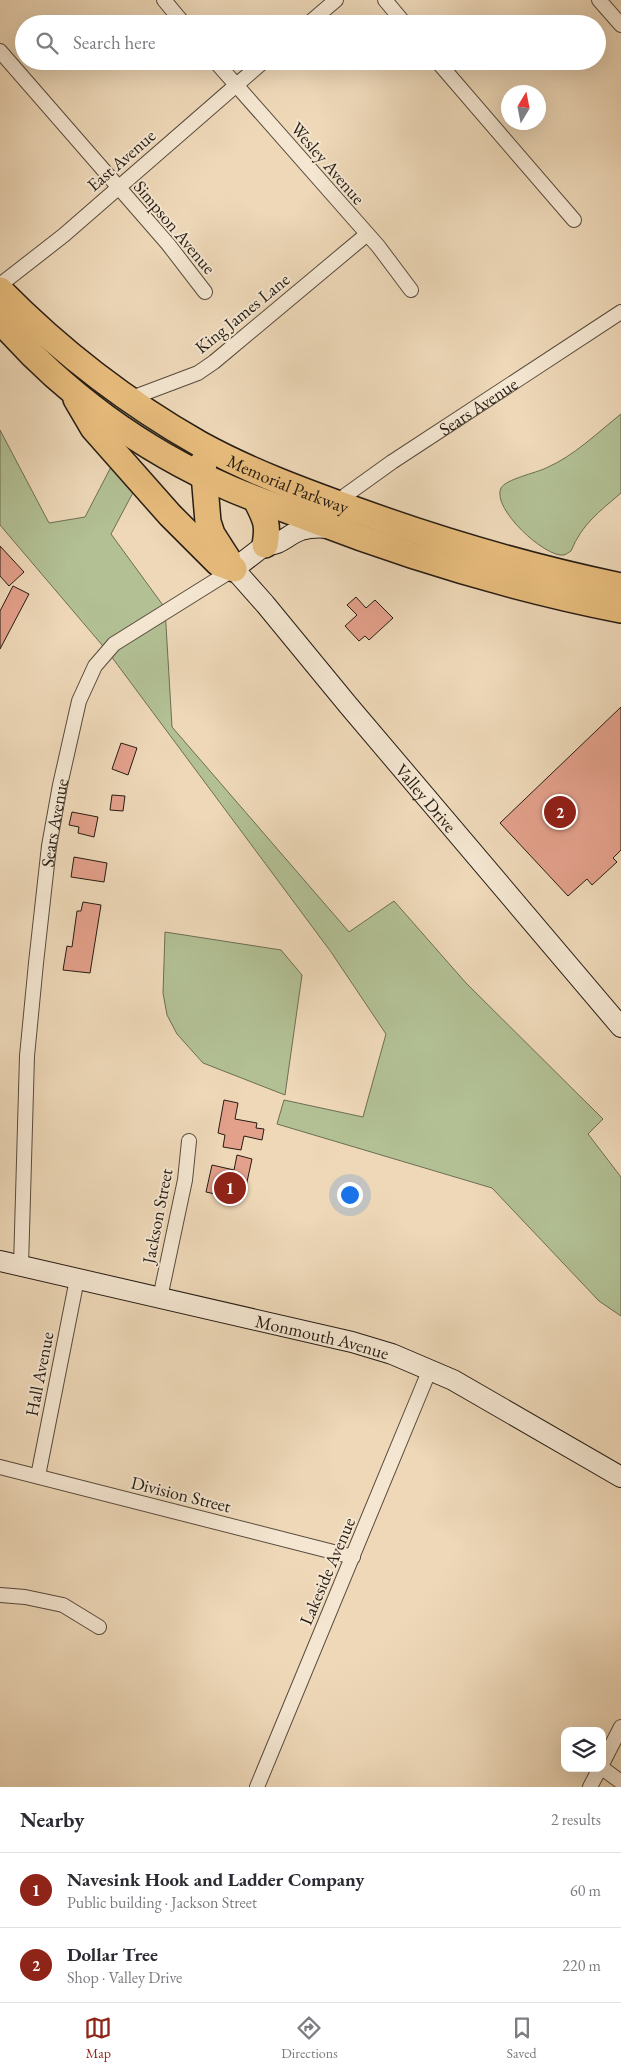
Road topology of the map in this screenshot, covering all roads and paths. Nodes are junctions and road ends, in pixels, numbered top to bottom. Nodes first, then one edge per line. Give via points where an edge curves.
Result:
1 (164, 0) edge
2 (336, 0) edge
3 (385, 0) edge
4 (600, 0) edge
5 (176, 15) edge
6 (318, 15) edge
7 (398, 15) edge
8 (621, 25) edge
9 (0, 50) edge
10 (15, 68) edge
11 (17, 70) edge
12 (223, 70) edge
13 (254, 70) edge
14 (445, 70) edge
15 (236, 86) junction
16 (118, 188) junction
17 (574, 220) dead end
18 (366, 235) junction
19 (0, 285) edge
20 (0, 290) edge
21 (411, 290) dead end
22 (204, 292) dead end
23 (621, 312) edge
24 (1, 323) edge
25 (72, 392) junction
26 (129, 399) junction
27 (199, 443) junction
28 (205, 477) junction
29 (256, 500) junction
30 (337, 516) junction
31 (264, 545) junction
32 (234, 569) junction
33 (621, 586) edge
34 (621, 610) edge
35 (621, 1027) edge
36 (189, 1141) dead end
37 (0, 1261) edge
38 (21, 1266) junction
39 (77, 1279) junction
40 (160, 1298) junction
41 (430, 1369) junction
42 (0, 1466) edge
43 (38, 1476) junction
44 (621, 1477) edge
45 (353, 1557) junction
46 (0, 1595) edge
47 (99, 1627) dead end
48 (621, 1727) edge
49 (606, 1756) edge
50 (599, 1772) edge
51 (606, 1772) edge
52 (621, 1782) edge
53 (257, 1787) edge
54 (590, 1787) edge

1 - 5 street
2 - 6 street
3 - 7 street
4 - 8 street
9 - 10 street, Simpson Avenue
11 - 16 street, Simpson Avenue
12 - 15 street, Wesley Avenue
13 - 15 street, East Avenue
14 - 17 street
15 - 16 street, East Avenue
15 - 18 street, Wesley Avenue
16 - 19 street, East Avenue
16 - 22 street, Simpson Avenue via 168,244
18 - 21 street, Wesley Avenue
18 - 26 street, King James Lane via 214,362 198,373
20 - 26 highway, Memorial Parkway via 58,346
23 - 30 street, Sears Avenue via 346,495
24 - 25 highway, Memorial Parkway
25 - 28 highway, Memorial Parkway via 148,445
25 - 32 highway via 93,428 170,515 218,563
26 - 27 highway, Memorial Parkway
27 - 28 highway
27 - 30 highway, Memorial Parkway via 288,485
28 - 29 highway, Memorial Parkway
28 - 32 highway via 208,522
29 - 30 highway, Memorial Parkway
29 - 31 highway via 267,521
30 - 31 street, Sears Avenue via 299,530 275,545
30 - 33 highway, Memorial Parkway
30 - 34 highway, Memorial Parkway via 424,559 496,581
31 - 32 street, Sears Avenue
32 - 35 street, Valley Drive
32 - 38 street, Sears Avenue via 114,644 94,666 79,701 51,837 36,963 24,1111
36 - 40 street, Jackson Street via 185,1180
37 - 38 street, Monmouth Avenue
38 - 39 street, Monmouth Avenue
39 - 40 street, Monmouth Avenue
39 - 43 street, Hall Avenue
40 - 41 street, Monmouth Avenue via 352,1342
41 - 44 street, Monmouth Avenue via 483,1396
41 - 45 street, Lakeside Avenue
42 - 43 street, Division Street
43 - 45 street, Division Street
45 - 53 street, Lakeside Avenue
46 - 47 street via 63,1605
48 - 49 street
50 - 54 street
51 - 52 street

